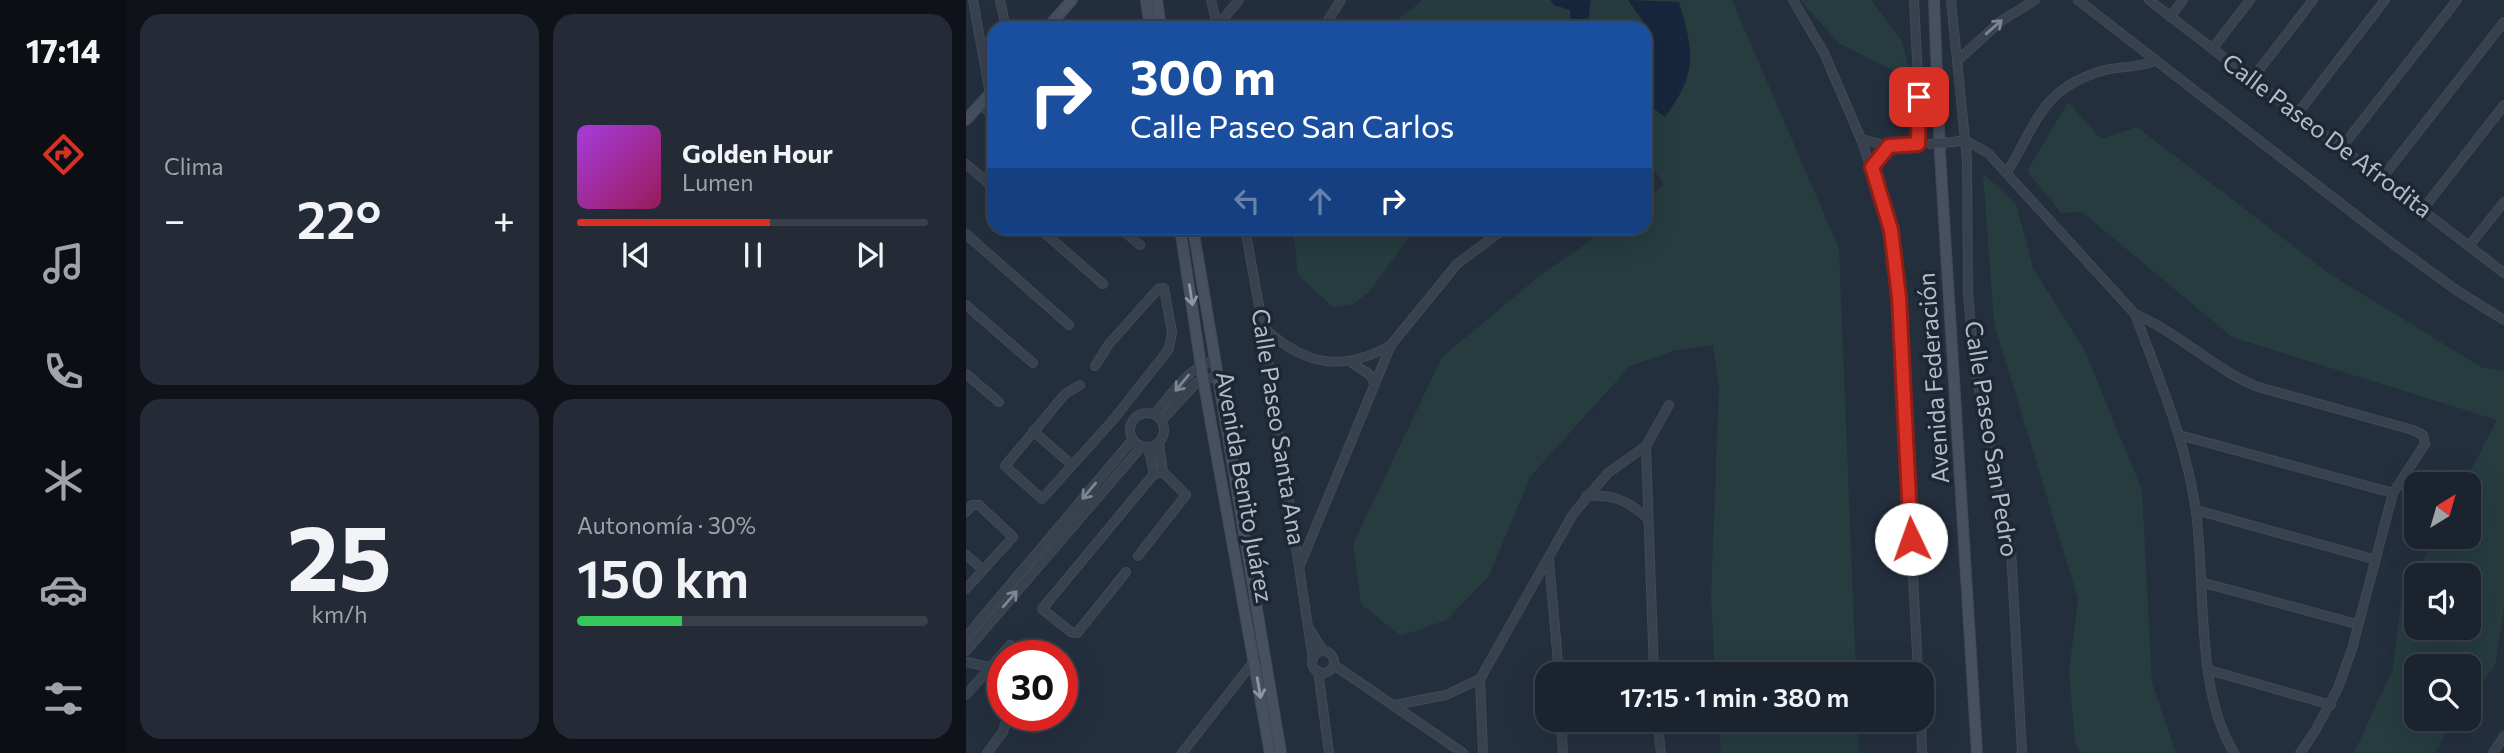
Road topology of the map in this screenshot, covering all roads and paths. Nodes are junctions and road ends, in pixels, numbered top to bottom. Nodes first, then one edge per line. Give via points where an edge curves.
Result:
1 (973, 0) edge
2 (1000, 0) edge
3 (1072, 0) edge
4 (1146, 0) edge
5 (1157, 0) edge
6 (1211, 0) edge
7 (1239, 0) edge
8 (1341, 0) edge
9 (1793, 0) edge
10 (1914, 0) edge
11 (1934, 0) edge
12 (1951, 0) edge
13 (2035, 0) edge
14 (2078, 0) edge
15 (2149, 0) edge
16 (2183, 0) edge
17 (2250, 0) edge
18 (2313, 0) edge
19 (2385, 0) edge
20 (2457, 0) edge
21 (2170, 16) junction
22 (1004, 21) edge
23 (1054, 21) edge
24 (1149, 21) edge
25 (1160, 21) edge
26 (1216, 21) edge
27 (1223, 21) edge
28 (1328, 21) edge
29 (2504, 23) edge
30 (2213, 48) junction
31 (1957, 61) junction
32 (2155, 61) junction
33 (987, 67) edge
34 (2252, 79) junction
35 (987, 97) edge
36 (981, 104) junction
37 (2504, 106) edge
38 (987, 110) edge
39 (2297, 114) junction
40 (966, 120) edge
41 (1861, 139) junction
42 (1965, 141) junction
43 (1918, 144) junction
44 (1889, 146) junction
45 (2342, 147) junction
46 (966, 163) edge
47 (1872, 167) junction
48 (2007, 172) junction
49 (2382, 178) junction
50 (987, 182) edge
51 (2504, 202) edge
52 (2423, 209) junction
53 (966, 234) edge
54 (1047, 235) edge
55 (1128, 235) edge
56 (1181, 235) edge
57 (1194, 235) edge
58 (1246, 235) edge
59 (1495, 235) edge
60 (1140, 245) dead end
61 (2469, 246) junction
62 (2504, 272) edge
63 (1104, 284) dead end
64 (966, 305) edge
65 (2136, 314) junction
66 (2504, 320) edge
67 (1069, 325) dead end
68 (1263, 328) junction
69 (1391, 345) junction
70 (1214, 360) junction
71 (1033, 363) dead end
72 (1352, 363) junction
73 (1201, 364) junction
74 (1095, 366) dead end
75 (966, 374) edge
76 (1217, 376) junction
77 (1203, 379) junction
78 (1375, 383) junction
79 (1080, 385) dead end
80 (1132, 397) junction
81 (999, 402) dead end
82 (1669, 405) dead end
83 (1141, 413) junction
84 (1155, 414) junction
85 (1113, 420) junction
86 (1162, 421) junction
87 (1131, 424) junction
88 (1032, 431) junction
89 (2179, 435) junction
90 (1133, 439) junction
91 (1159, 443) junction
92 (1646, 446) junction
93 (1145, 447) junction
94 (1071, 464) junction
95 (1159, 473) junction
96 (2393, 493) junction
97 (1587, 496) junction
98 (2196, 510) junction
99 (966, 512) edge
100 (1646, 517) junction
101 (966, 555) edge
102 (1138, 556) dead end
103 (2373, 559) junction
104 (1549, 560) junction
105 (1299, 566) junction
106 (981, 568) junction
107 (1126, 572) dead end
108 (2204, 583) junction
109 (966, 589) edge
110 (2357, 624) junction
111 (1309, 628) junction
112 (966, 637) edge
113 (966, 651) edge
114 (1323, 651) junction
115 (1260, 660) junction
116 (1313, 660) junction
117 (1558, 662) edge
118 (1653, 662) edge
119 (1917, 662) edge
120 (967, 663) edge
121 (1334, 665) junction
122 (987, 667) edge
123 (987, 669) edge
124 (2209, 670) junction
125 (1318, 671) junction
126 (1480, 679) junction
127 (966, 680) edge
128 (967, 692) edge
129 (1394, 705) junction
130 (2331, 705) junction
131 (1003, 731) edge
132 (1562, 732) edge
133 (1659, 732) edge
134 (1922, 732) edge
135 (2504, 736) edge
136 (987, 753) edge
137 (1182, 753) edge
138 (1270, 753) edge
139 (1281, 753) edge
140 (1329, 753) edge
141 (1463, 753) edge
142 (1483, 753) edge
143 (1563, 753) edge
144 (1661, 753) edge
145 (1923, 753) edge
146 (1977, 753) edge
147 (2022, 753) edge
148 (2234, 753) edge
149 (2300, 753) edge
150 (2493, 753) edge

1 - 33 street
2 - 22 street
3 - 23 main road
4 - 24 main road
5 - 25 main road
6 - 26 street
7 - 27 street
8 - 28 street
9 - 41 street via 1824,53
10 - 43 street
11 - 146 main road, Avenida Federación
12 - 31 street, Calle Paseo San Pedro
31 -> 13 street via 2001,21
14 - 32 street
15 - 21 street, Calle Paseo De Afrodita
16 - 21 street
17 - 30 street
18 - 34 street
19 - 39 street
20 - 45 street
21 - 30 street, Calle Paseo De Afrodita
29 - 49 street
30 - 34 street, Calle Paseo De Afrodita
31 - 42 street, Calle Paseo San Pedro
32 - 48 street via 2106,70 2066,87 2037,115
32 - 66 street via 2389,242
34 - 39 street, Calle Paseo De Afrodita
35 - 36 main road
36 - 38 street
36 - 40 main road
37 - 52 street
39 - 45 street, Calle Paseo De Afrodita
41 - 44 street
41 - 47 street
42 - 43 street, bridge
42 - 48 street via 1982,148
42 - 147 street, Calle Paseo San Pedro via 1973,363 2011,549
43 - 44 street
44 - 47 street
45 - 49 street, Calle Paseo De Afrodita
46 - 50 street
47 - 119 street via 1891,230 1899,297
48 - 65 street
49 - 52 street, Calle Paseo De Afrodita
51 - 61 street
52 - 61 street, Calle Paseo De Afrodita
53 - 67 street
54 - 63 street
55 - 60 street
56 -> 73 main road, Avenida Benito Juárez
57 - 70 main road, Avenida Benito Juárez
58 - 68 street, Calle Paseo Santa Ana
59 - 69 street via 1457,264
61 - 62 street, Calle Paseo De Afrodita
64 - 71 street
65 - 89 street
65 - 96 street via 2255,386 2423,435 2425,444
68 - 72 street via 1297,353
68 - 105 street, Calle Paseo Santa Ana
69 - 72 street
69 - 78 street
70 - 73 street
70 - 76 main road, Avenida Benito Juárez
72 - 78 street
73 - 77 main road, Avenida Benito Juárez
73 -> 84 street
74 - 80 street via 1109,344 1158,289 1164,288 1172,341
75 - 81 street
76 - 77 street
76 - 115 main road, Avenida Benito Juárez
77 - 86 street
77 - 115 main road, Avenida Benito Juárez
78 - 105 street
79 - 88 street via 1065,394
80 - 83 street
80 - 85 street
82 - 92 street
83 - 84 street
83 - 87 street
84 - 86 street
85 - 87 street
85 - 94 street
86 - 91 street via 1165,432
87 - 90 street
88 - 94 street
88 - 94 street via 1005,466 1031,491 1045,499
89 - 96 street
89 - 98 street
90 - 93 street
90 -> 112 street
91 - 93 street
91 - 95 street
92 - 97 street via 1608,473
92 - 100 street
93 - 95 street
113 -> 93 street
95 - 102 street via 1186,495
95 - 107 street via 1042,608 1077,633
96 - 103 street
97 - 100 street via 1613,496
97 - 104 street
98 - 103 street
98 - 108 street
99 - 106 street via 979,505 1013,534
100 - 118 street
101 - 106 street
103 - 110 street
104 - 117 street
104 - 126 street
105 - 111 street, Calle Paseo Santa Ana
106 - 109 street
108 - 110 street
108 - 124 street
110 - 130 street
111 - 114 street, Calle Paseo Santa Ana
111 - 116 street, Calle Paseo Santa Ana
113 - 120 street
114 - 116 street
114 - 121 street via 1333,657
115 - 137 street
115 -> 138 main road, Avenida Benito Juárez
115 - 139 main road, Avenida Benito Juárez
116 - 125 street
120 - 122 street
121 - 125 street via 1326,672
121 - 129 street
123 - 128 street
124 - 130 street
124 - 148 street via 2216,710
125 - 140 street
126 - 129 street via 1446,695
126 - 142 street
127 - 128 street
129 - 141 street
130 - 149 street
131 - 136 street
132 - 143 street
133 - 144 street
134 - 145 street
135 - 150 street

